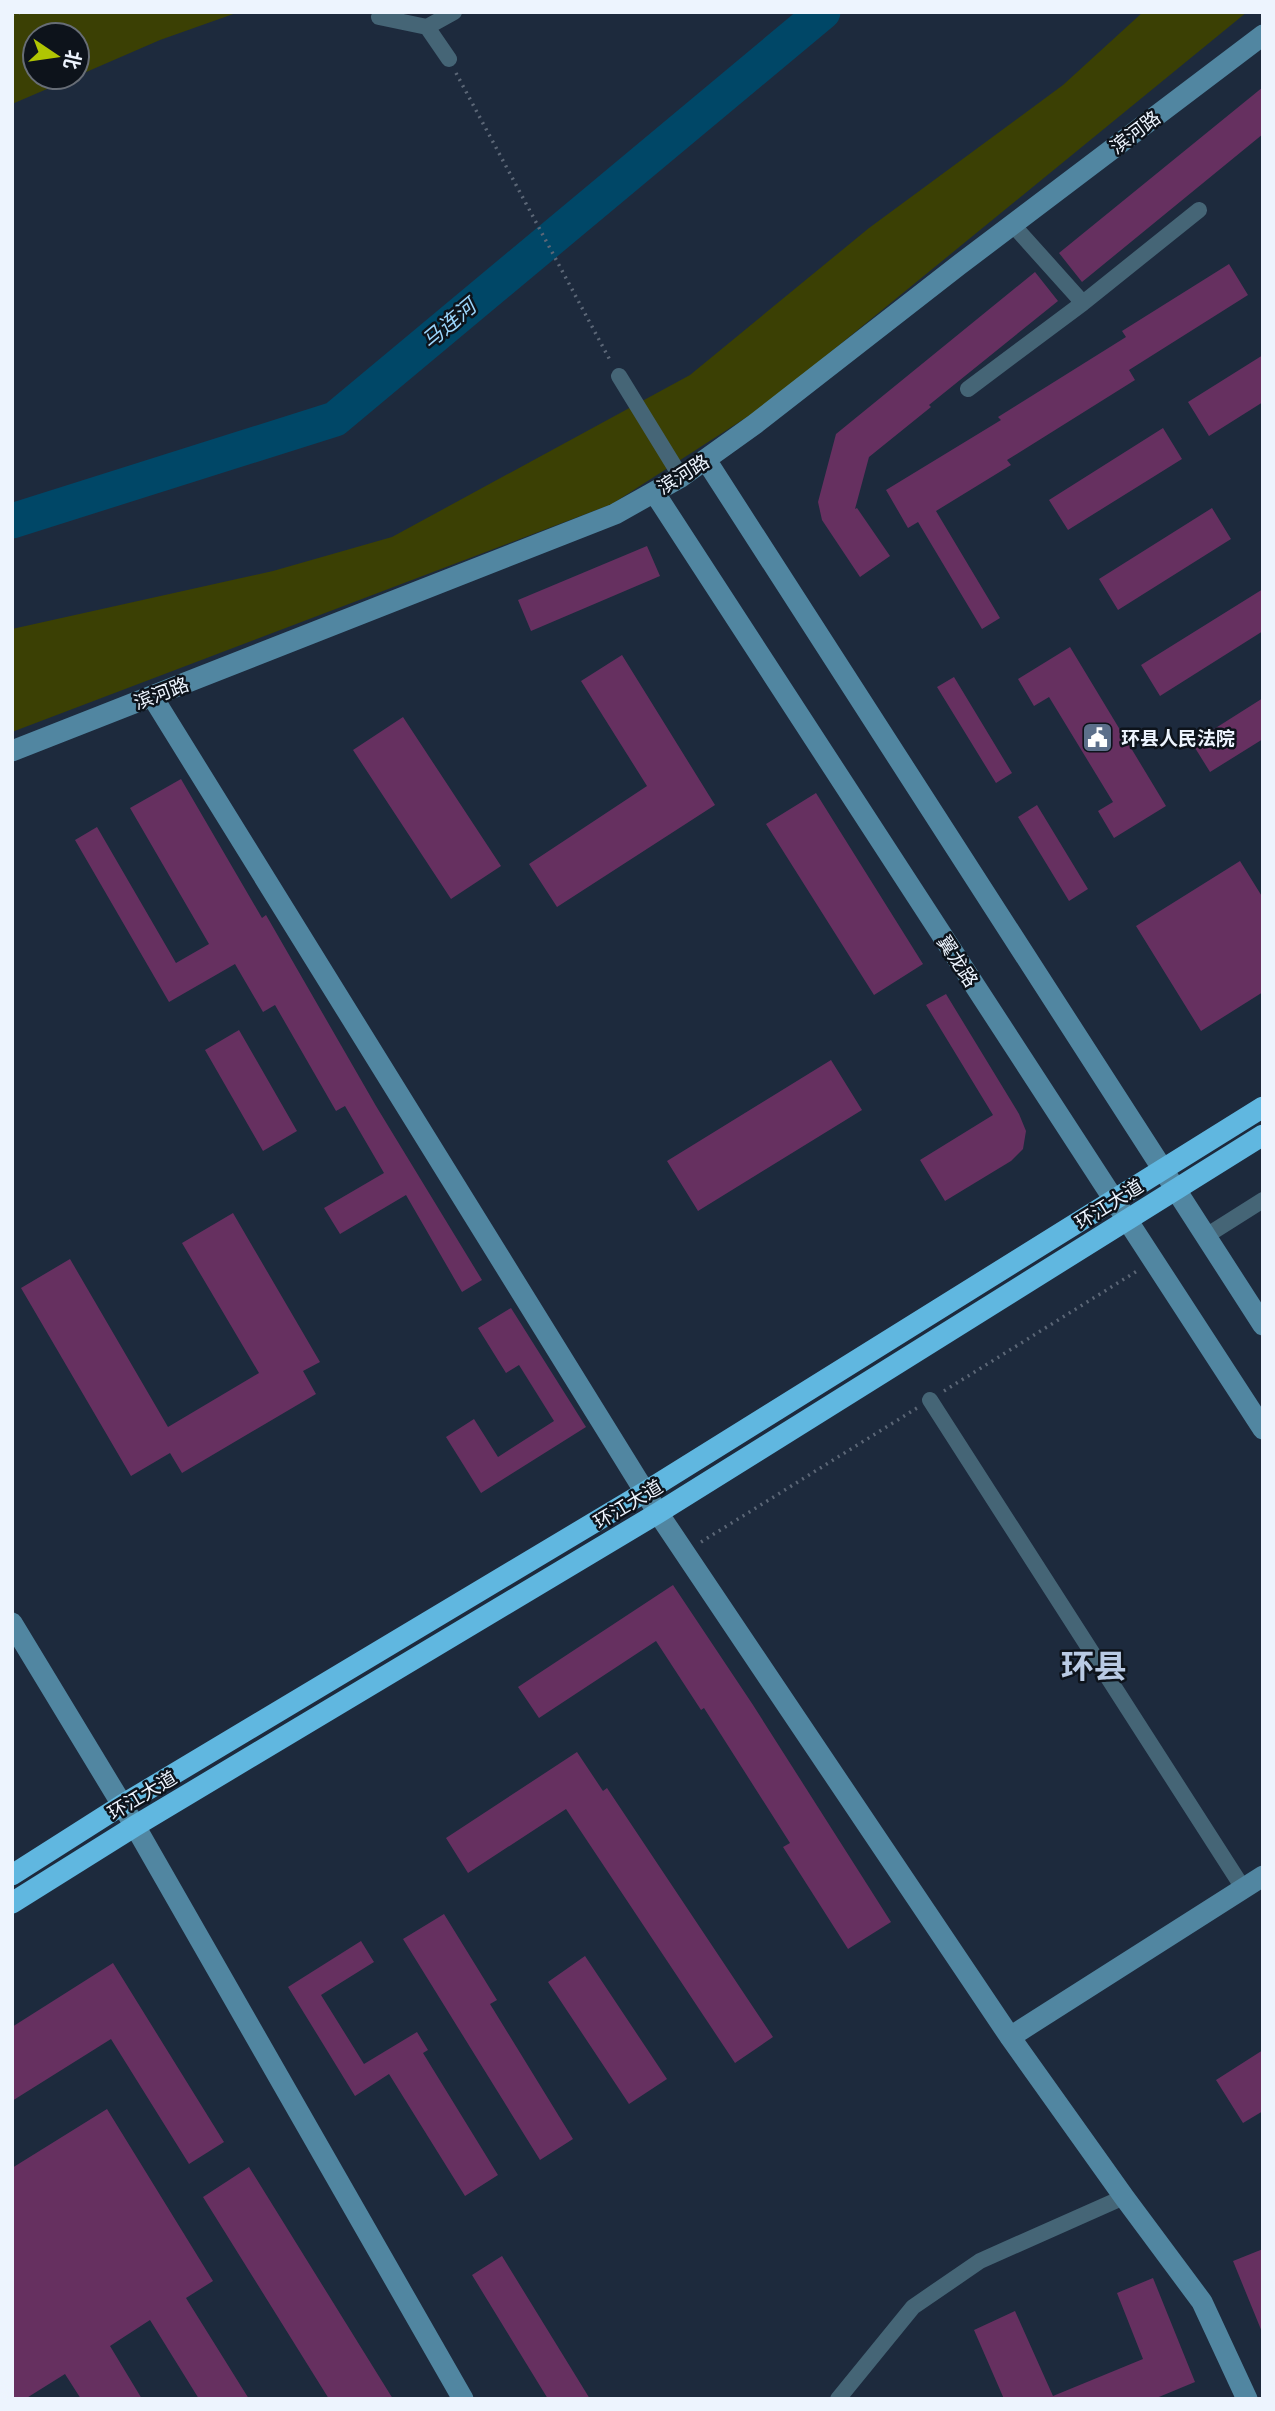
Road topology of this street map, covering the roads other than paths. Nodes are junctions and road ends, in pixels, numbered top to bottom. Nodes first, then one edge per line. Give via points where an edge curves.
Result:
1 (454, 12) edge
2 (379, 16) dead end
3 (427, 27) junction
4 (1263, 35) edge
5 (449, 59) road end
6 (1199, 209) dead end
7 (1013, 225) junction
8 (1083, 303) junction
9 (619, 376) road end
10 (968, 389) dead end
11 (706, 460) junction
12 (681, 477) junction
13 (654, 492) junction
14 (152, 696) junction
15 (12, 751) edge
16 (1263, 1107) edge
17 (1263, 1135) edge
18 (1163, 1169) junction
19 (1175, 1189) junction
20 (1114, 1200) junction
21 (1263, 1200) edge
22 (1126, 1220) junction
23 (1206, 1236) junction
24 (1263, 1325) edge
25 (930, 1400) dead end
26 (1263, 1429) edge
27 (645, 1492) junction
28 (658, 1513) junction
29 (12, 1623) edge
30 (122, 1805) junction
31 (135, 1826) junction
32 (12, 1875) edge
33 (1263, 1876) edge
34 (1243, 1888) junction
35 (12, 1903) edge
36 (1010, 2037) junction
37 (1124, 2197) junction
38 (1263, 2396) edge
39 (463, 2399) edge
40 (838, 2399) edge
41 (1247, 2399) edge
42 (1257, 2399) edge

1 - 3 street
2 - 3 street
3 - 5 street
4 - 7 main road, 滨河路
6 - 8 street
7 - 8 street
7 - 11 main road, 滨河路
8 - 10 street
9 - 12 street
11 - 12 main road, 滨河路
11 - 18 main road
12 - 13 main road, 滨河路
13 - 14 main road, 滨河路 via 615,514
13 - 20 main road, 翼龙路
14 - 15 main road, 滨河路
14 - 27 main road
16 - 18 highway, 环江大道
17 - 19 highway, 环江大道
18 - 19 main road
18 - 20 highway, 环江大道
19 - 22 highway, 环江大道
19 - 23 main road
20 - 22 main road, 翼龙路
20 - 27 highway, 环江大道
21 - 23 street
22 - 26 main road, 翼龙路
22 - 28 highway, 环江大道
23 - 24 main road
25 - 34 street
27 - 28 main road
27 - 30 highway, 环江大道
28 - 31 highway, 环江大道
28 - 36 main road
29 - 30 main road
30 - 31 main road
30 - 32 highway, 环江大道
31 - 35 highway, 环江大道
31 - 39 main road
33 - 34 main road
34 - 36 main road
36 - 37 main road
37 - 40 street via 980,2261 912,2307
37 - 41 main road via 1202,2302
38 - 42 main road

